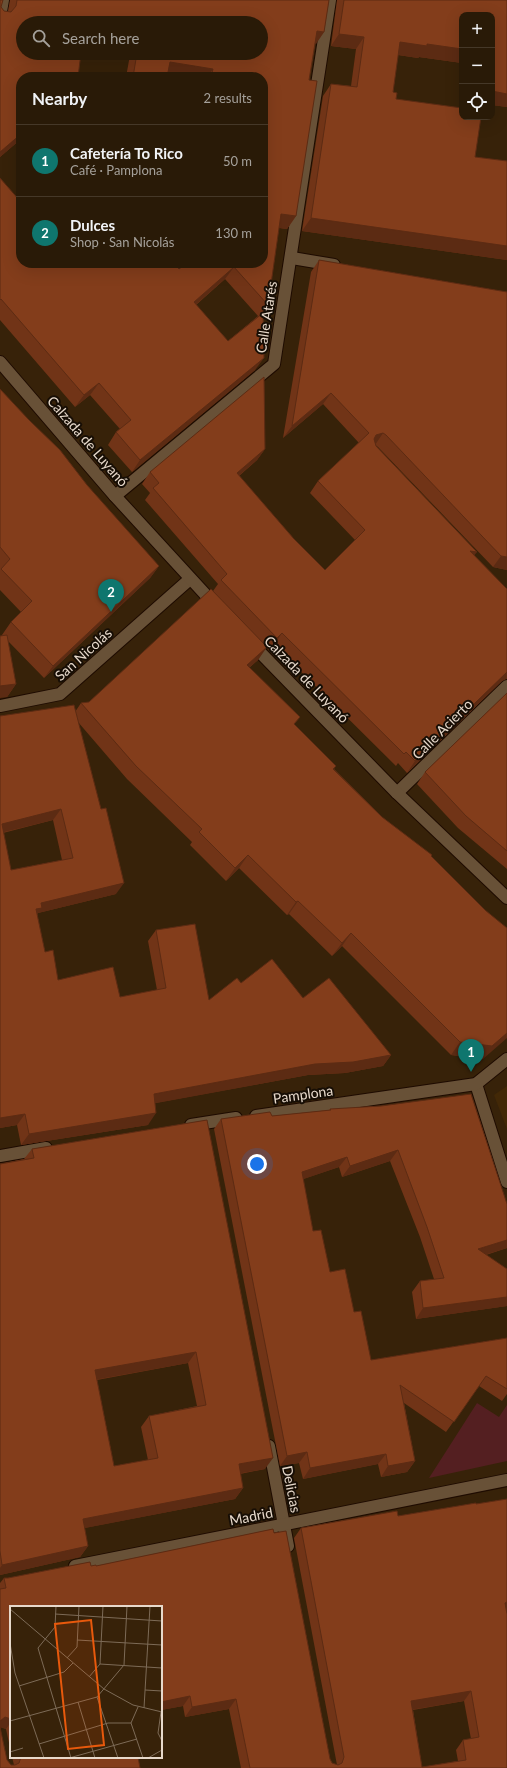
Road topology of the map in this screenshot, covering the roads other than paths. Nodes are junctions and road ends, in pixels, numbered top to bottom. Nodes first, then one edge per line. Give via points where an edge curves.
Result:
1 (3, 0) edge
2 (330, 0) edge
3 (0, 17) edge
4 (292, 258) junction
5 (345, 267) edge
6 (0, 362) edge
7 (115, 496) junction
8 (190, 579) junction
9 (222, 613) edge
10 (244, 635) edge
11 (507, 686) edge
12 (0, 706) edge
13 (398, 793) junction
14 (507, 898) edge
15 (507, 1059) edge
16 (476, 1084) junction
17 (205, 1123) junction
18 (181, 1127) edge
19 (208, 1138) edge
20 (55, 1147) edge
21 (0, 1156) edge
22 (507, 1182) edge
23 (266, 1432) edge
24 (507, 1480) edge
25 (284, 1525) junction
26 (290, 1556) edge
27 (61, 1569) edge

1 - 3 street
2 - 4 street, Calle Atarés
4 - 5 street
4 - 7 street, Calle Atarés via 274,364
6 - 7 street, Calzada de Luyanó
7 - 8 street, Calzada de Luyanó
8 - 9 street, Calzada de Luyanó
8 - 12 street, San Nicolás via 60,694
10 - 13 street, Calzada de Luyanó
11 - 13 street, Calle Acierto
13 - 14 street, Calzada de Luyanó
15 - 16 street
16 - 17 street, Pamplona
16 - 22 street
17 - 18 street, Pamplona
17 - 19 street
20 - 21 street
23 - 25 street, Delicias
24 - 25 street, Madrid
25 - 26 street, Delicias
25 - 27 street, Madrid

